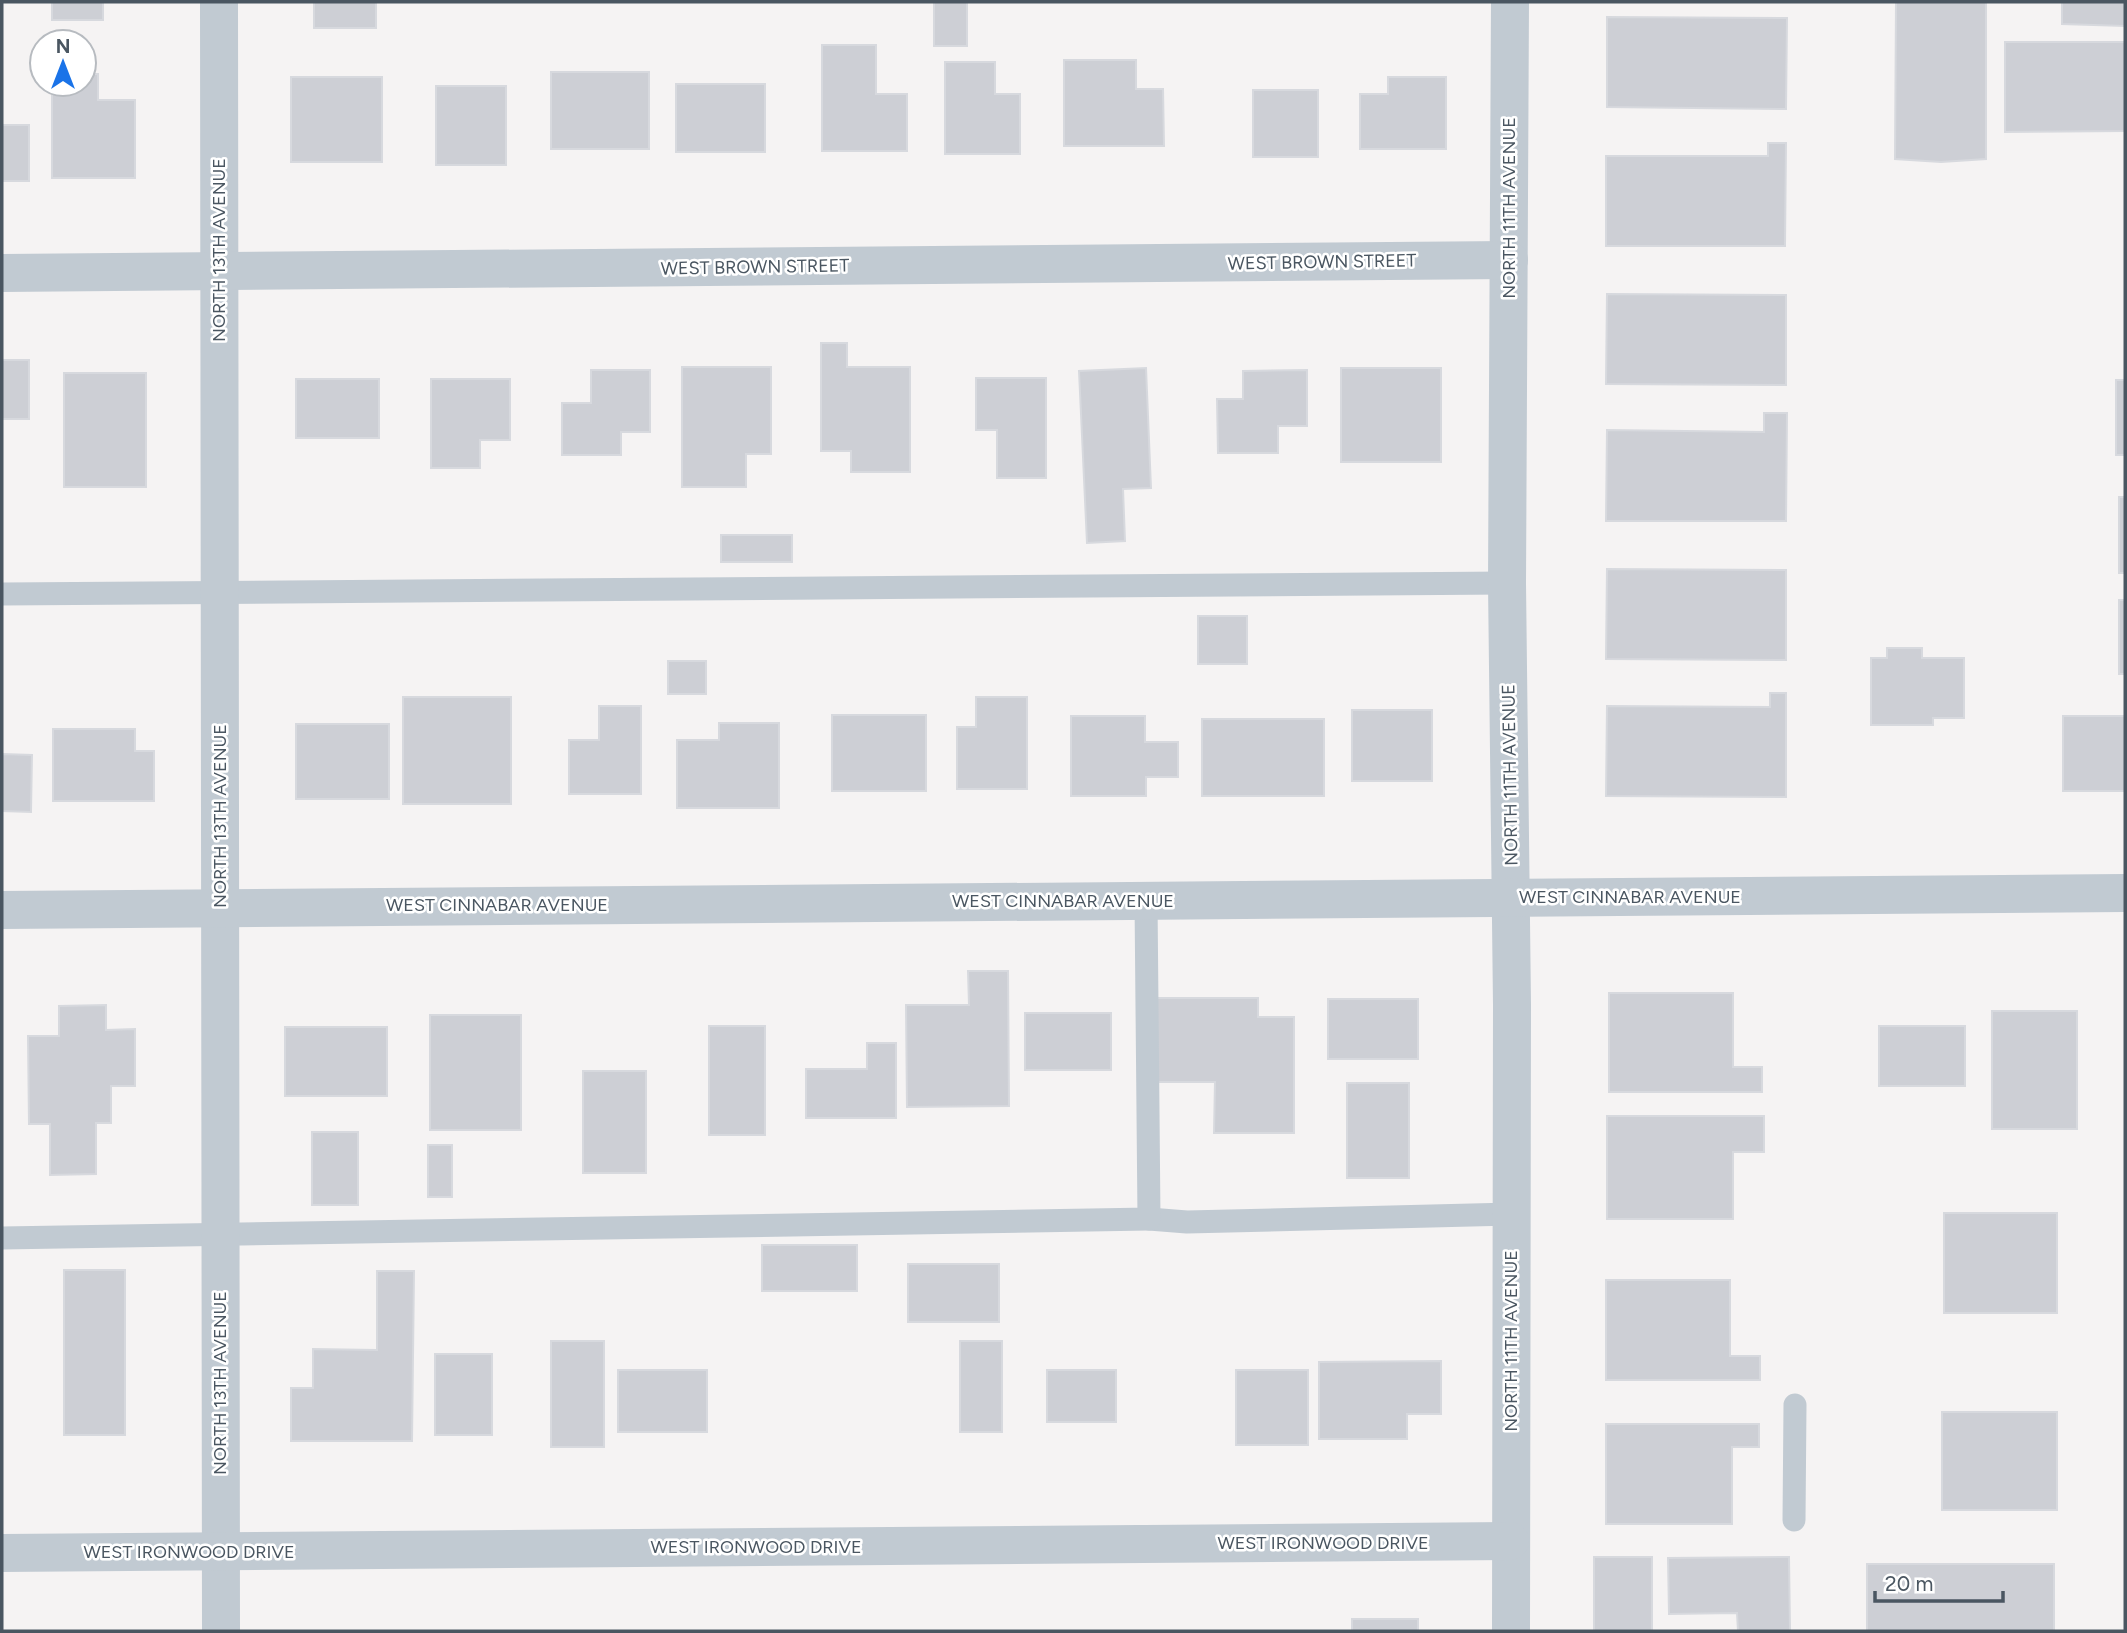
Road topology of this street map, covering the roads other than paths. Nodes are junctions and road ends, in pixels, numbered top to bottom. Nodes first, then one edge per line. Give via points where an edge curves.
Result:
1 (219, 2) edge
2 (1510, 2) edge
3 (1509, 260) junction
4 (218, 271) junction
5 (2, 273) edge
6 (1507, 583) junction
7 (222, 593) junction
8 (2, 594) edge
9 (2125, 893) edge
10 (1512, 898) junction
11 (1146, 900) junction
12 (219, 907) junction
13 (2, 910) edge
14 (1512, 1214) junction
15 (1149, 1219) junction
16 (220, 1236) junction
17 (2, 1238) edge
18 (1795, 1405) dead end
19 (1794, 1520) dead end
20 (1510, 1541) junction
21 (220, 1552) junction
22 (2, 1553) edge
23 (221, 1631) edge
24 (1511, 1631) edge

1 - 4 street, NORTH 13TH AVENUE
2 - 3 street, NORTH 11TH AVENUE
3 - 4 street, WEST BROWN STREET
3 - 6 street, NORTH 11TH AVENUE
4 - 5 street, WEST BROWN STREET
4 - 7 street, NORTH 13TH AVENUE
6 - 7 lane
6 - 10 street, NORTH 11TH AVENUE
7 - 8 lane
7 - 12 street, NORTH 13TH AVENUE
9 - 10 street, WEST CINNABAR AVENUE
10 - 11 street, WEST CINNABAR AVENUE
10 - 14 street, NORTH 11TH AVENUE
11 - 12 street, WEST CINNABAR AVENUE
11 - 15 lane
12 - 13 street, WEST CINNABAR AVENUE
12 - 16 street, NORTH 13TH AVENUE
14 - 15 lane via 1187,1222
14 - 20 street, NORTH 11TH AVENUE
15 - 16 lane
16 - 17 lane
16 - 21 street, NORTH 13TH AVENUE
18 - 19 lane
20 - 21 street, WEST IRONWOOD DRIVE
20 - 24 street, NORTH 11TH AVENUE
21 - 22 street, WEST IRONWOOD DRIVE
21 - 23 street, NORTH 13TH AVENUE

